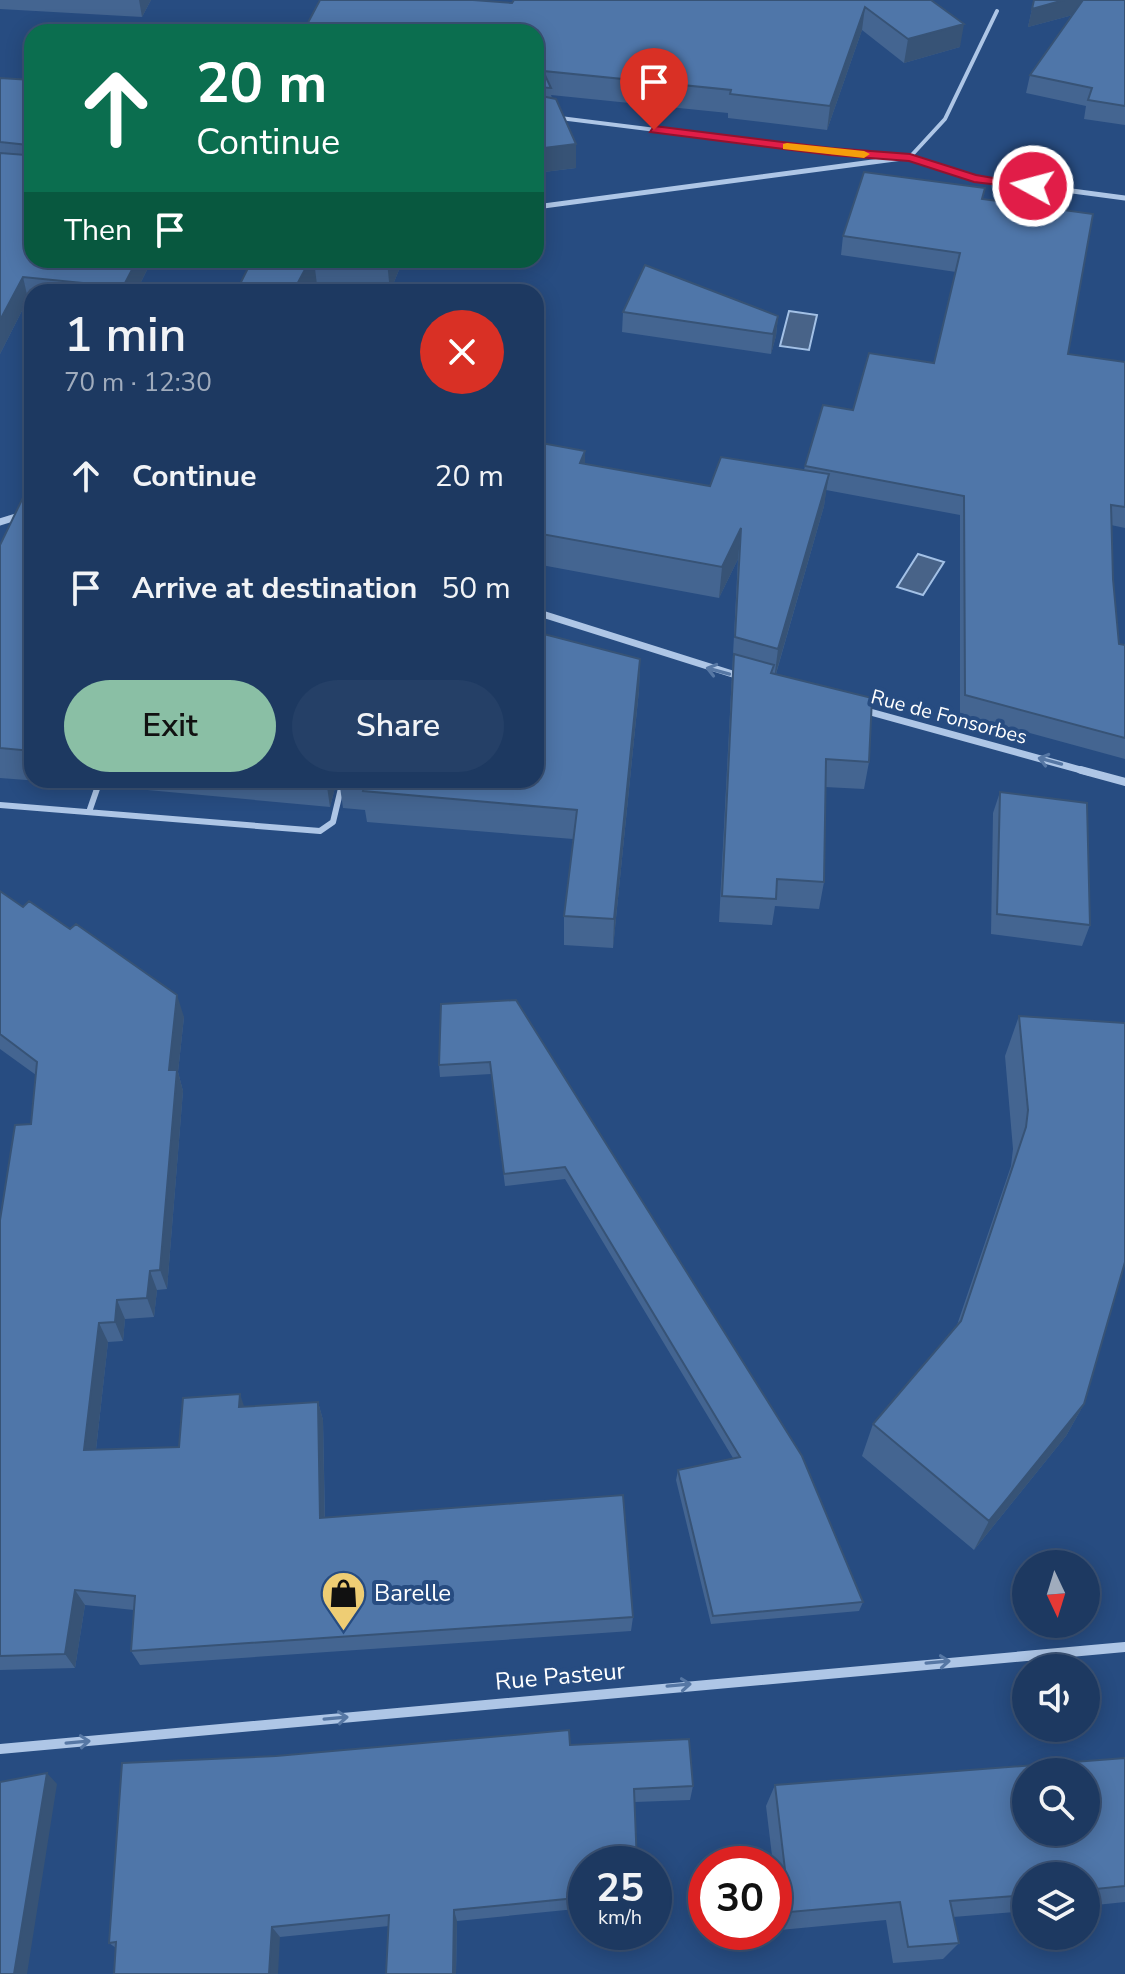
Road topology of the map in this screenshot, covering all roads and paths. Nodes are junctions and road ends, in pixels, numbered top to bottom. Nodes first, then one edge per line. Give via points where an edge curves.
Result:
1 (997, 11) dead end
2 (552, 117) edge
3 (910, 157) junction
4 (1125, 198) edge
5 (544, 206) edge
6 (24, 514) edge
7 (0, 522) edge
8 (544, 615) edge
9 (752, 680) edge
10 (856, 709) edge
11 (1125, 782) edge
12 (97, 788) edge
13 (341, 788) edge
14 (0, 805) edge
15 (89, 812) junction
16 (1125, 1647) edge
17 (0, 1749) edge

1 - 3 lane via 945,119
2 - 3 lane
3 - 4 street via 974,178
3 - 5 street
6 - 7 street
9 -> 8 street
11 -> 10 street, Rue de Fonsorbes
12 - 15 lane
13 - 15 lane via 333,822 320,831
14 - 15 lane
17 -> 16 street, Rue Pasteur

